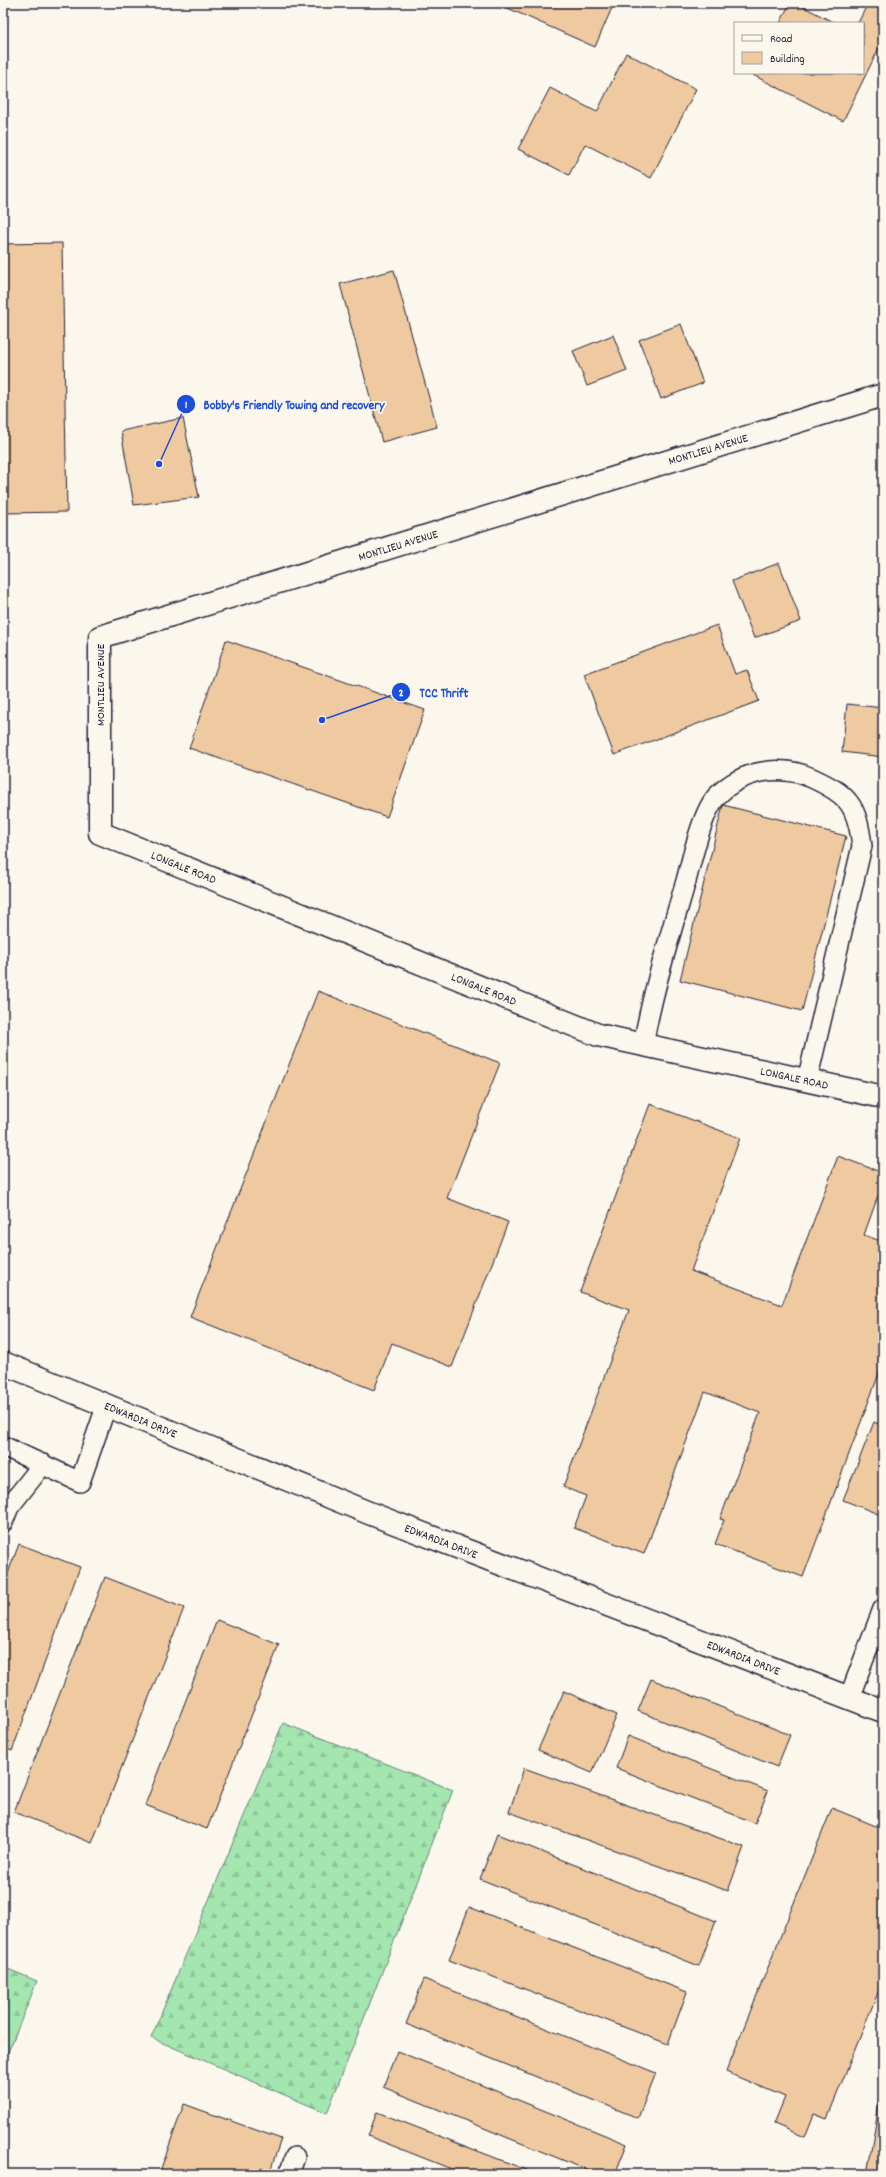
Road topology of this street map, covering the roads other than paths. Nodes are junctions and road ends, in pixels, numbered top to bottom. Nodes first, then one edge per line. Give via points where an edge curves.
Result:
1 (883, 395) edge
2 (100, 833) joint
3 (643, 1045) junction
4 (807, 1081) junction
5 (883, 1098) edge
6 (3, 1363) edge
7 (106, 1406) junction
8 (3, 1446) edge
9 (43, 1464) junction
10 (3, 1522) edge
11 (883, 1609) edge
12 (849, 1698) junction
13 (883, 1711) edge

1 - 2 street, MONTLIEU AVENUE via 100,637
2 - 3 street, LONGALE ROAD via 598,1035
3 - 4 street, LONGALE ROAD
3 - 4 lane via 650,1003 702,826 717,797 733,784 754,773 799,773 834,788 848,800 859,822 862,846
4 - 5 street, LONGALE ROAD
6 - 7 street, EDWARDIA DRIVE
7 - 9 lane via 80,1482
7 - 12 street, EDWARDIA DRIVE via 377,1516
8 - 9 lane
9 - 10 lane via 9,1507
11 - 12 lane
12 - 13 street, EDWARDIA DRIVE

